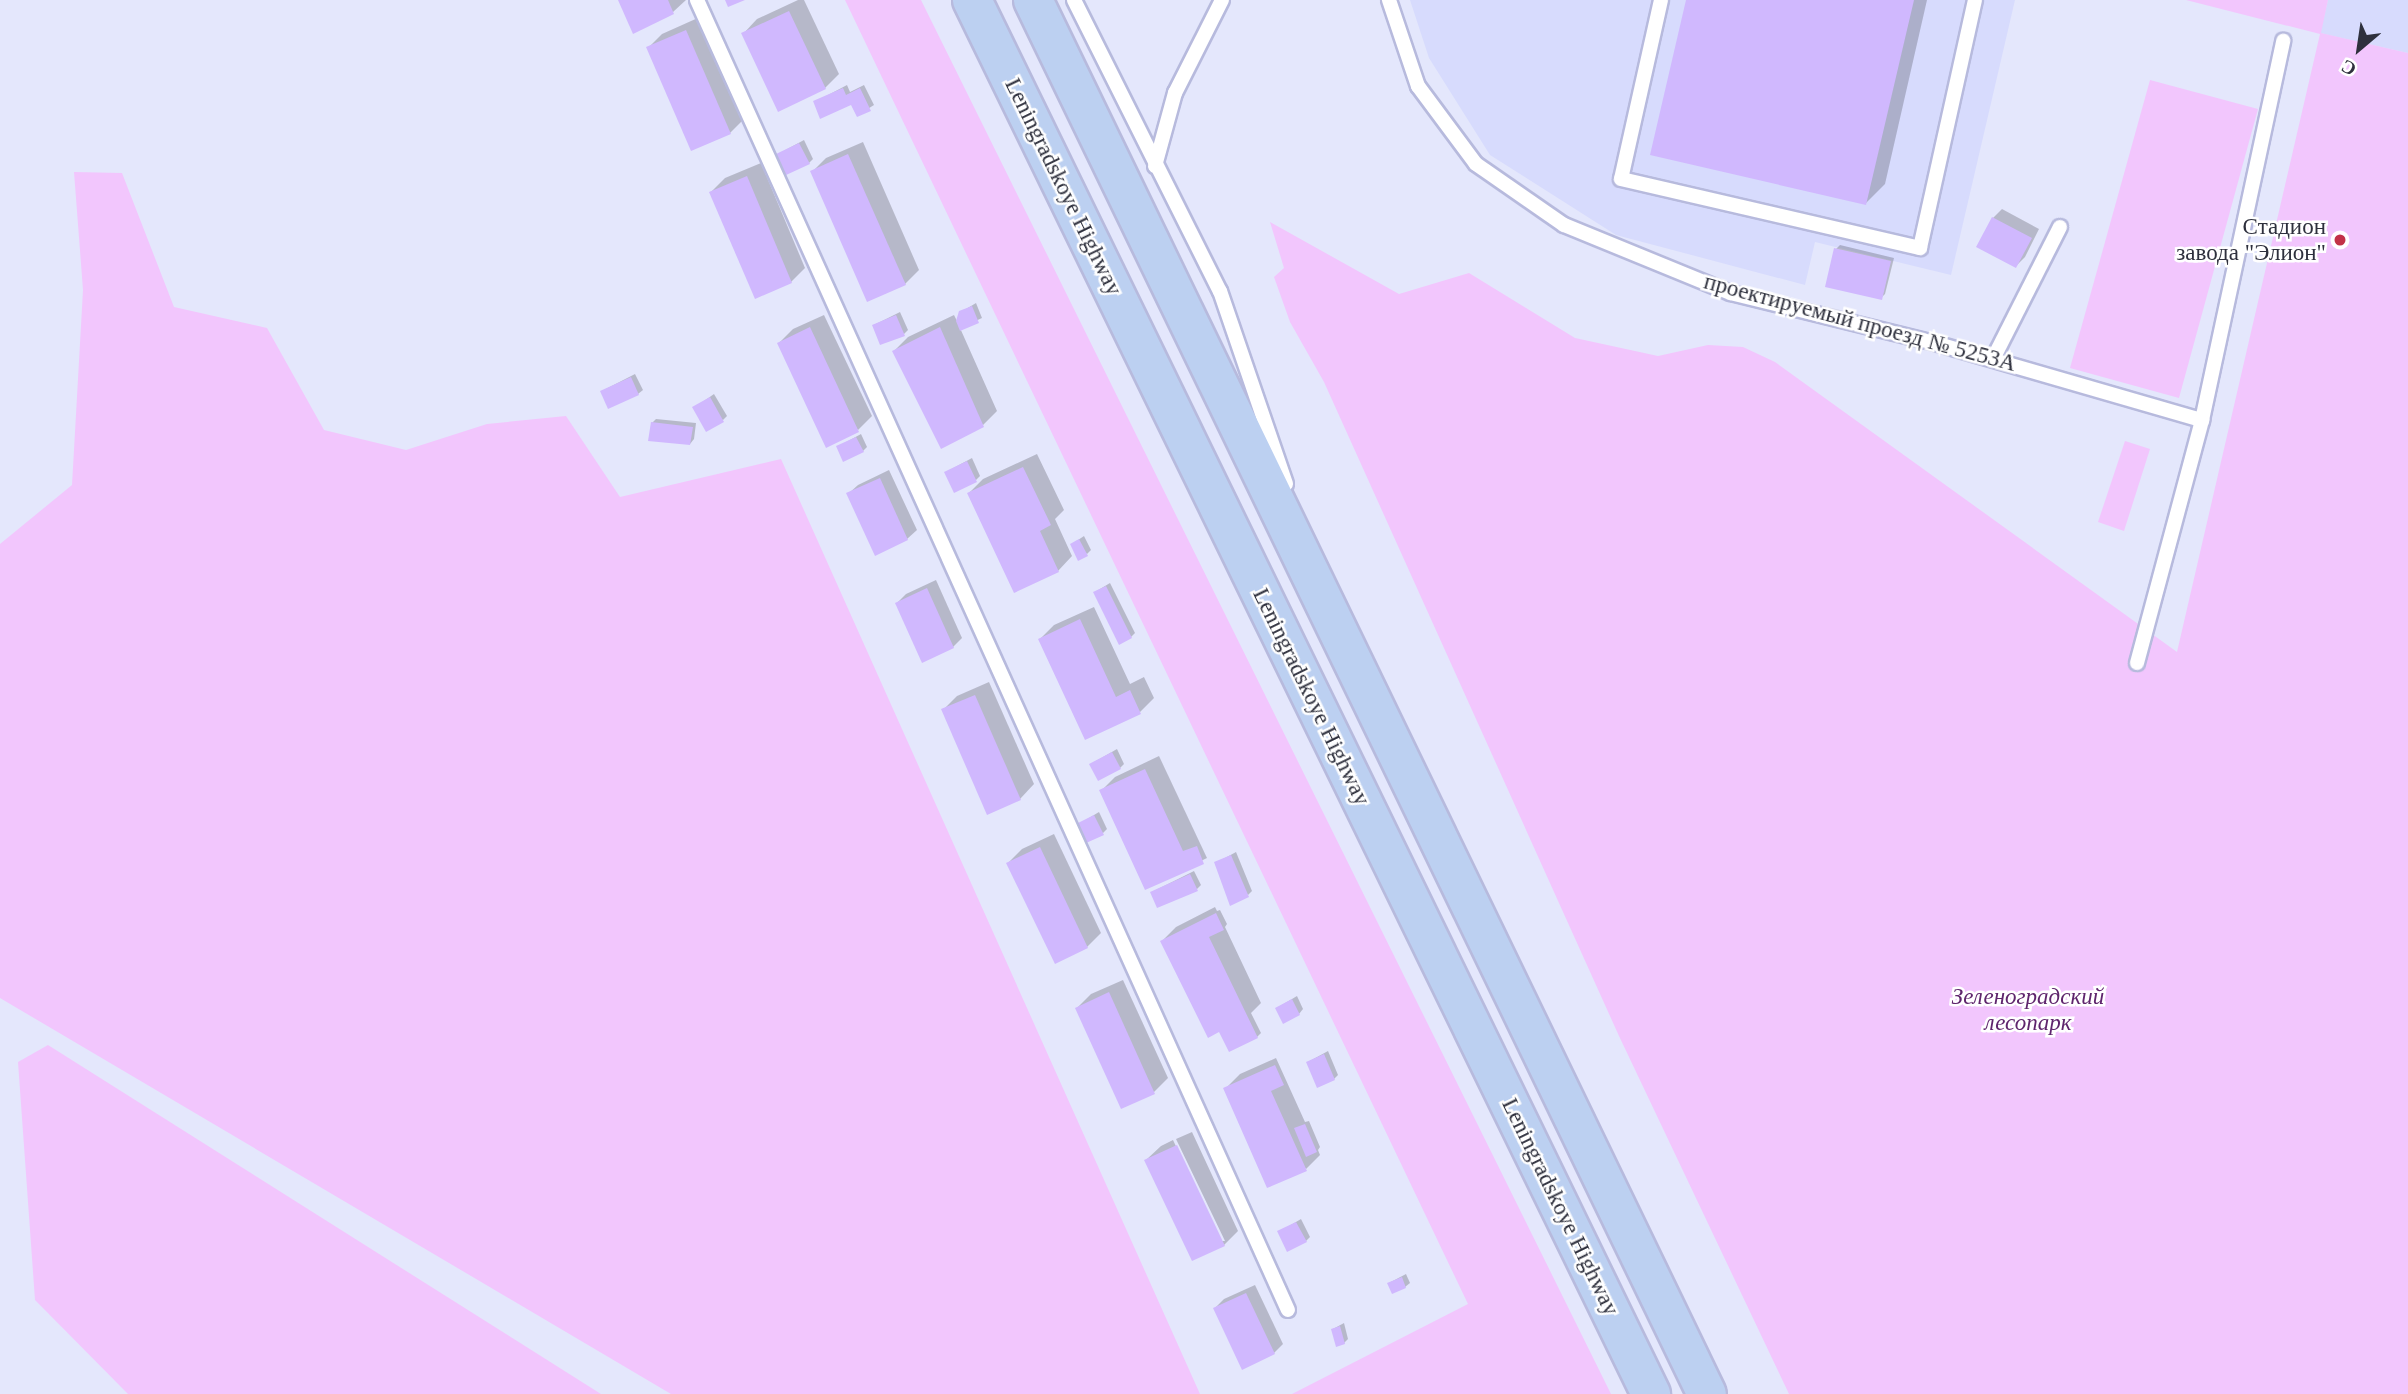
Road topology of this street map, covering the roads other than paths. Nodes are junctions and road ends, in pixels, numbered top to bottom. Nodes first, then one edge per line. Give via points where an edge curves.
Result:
1 (697, 0) edge
2 (972, 0) edge
3 (1033, 0) edge
4 (1074, 0) edge
5 (1222, 0) edge
6 (1389, 0) edge
7 (1661, 0) edge
8 (1975, 0) edge
9 (2283, 41) dead end
10 (1155, 166) junction
11 (2060, 227) dead end
12 (1993, 359) junction
13 (2202, 420) junction
14 (1330, 611) junction
15 (2137, 663) dead end
16 (1289, 1310) dead end
17 (1651, 1394) edge
18 (1707, 1394) edge

1 - 16 lane
2 - 17 highway, Leningradskoye Highway
3 - 14 highway
4 - 10 lane
5 - 10 lane via 1175,93
6 - 12 lane, проектируемый проезд № 5253А via 1418,86 1476,164 1564,225 1731,293
7 - 8 lane via 1621,179 1920,248
9 - 13 lane
10 - 14 lane via 1220,291
11 - 12 lane
12 - 13 lane, проектируемый проезд № 5253А
13 - 15 lane
14 - 18 highway

